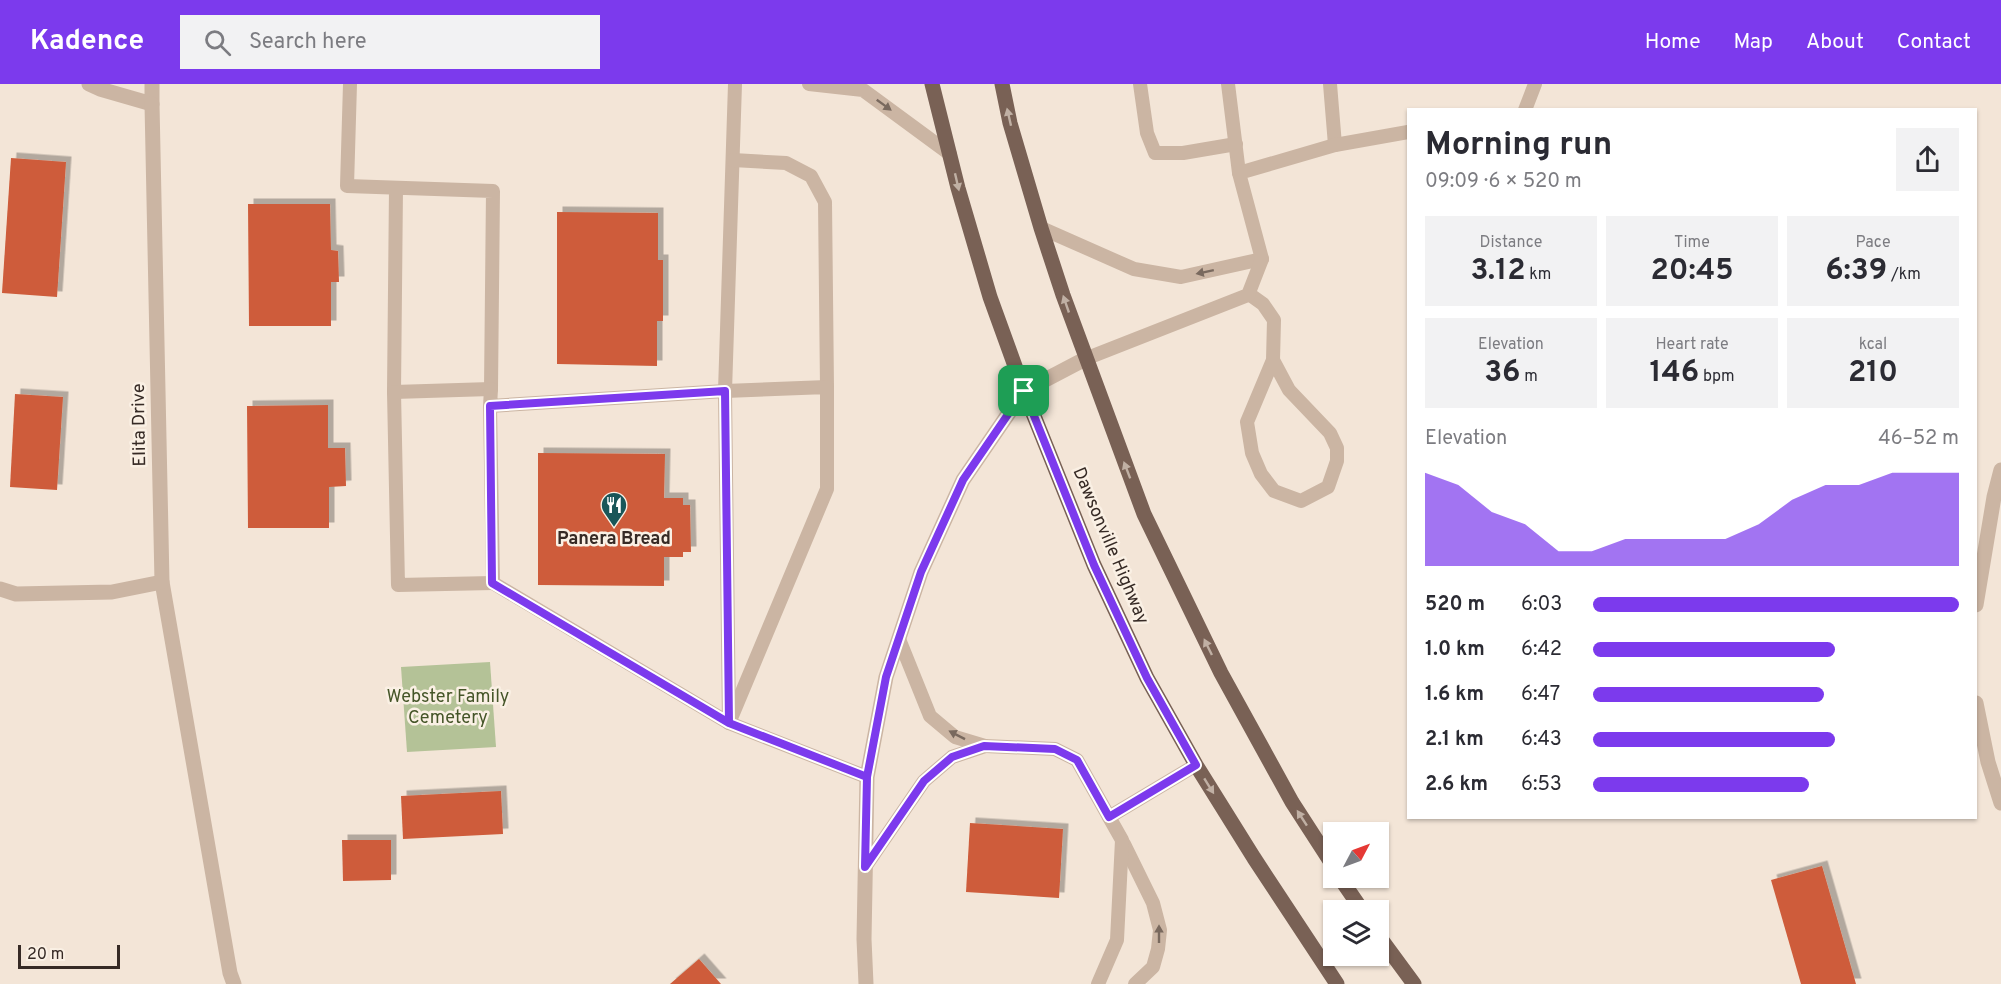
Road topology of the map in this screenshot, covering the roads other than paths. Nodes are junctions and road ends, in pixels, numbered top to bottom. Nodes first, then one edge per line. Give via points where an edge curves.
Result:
1 (89, 84) edge
2 (152, 84) edge
3 (350, 84) edge
4 (735, 84) edge
5 (809, 84) edge
6 (932, 84) edge
7 (1002, 84) edge
8 (1140, 84) edge
9 (1228, 84) edge
10 (1330, 84) edge
11 (1534, 84) edge
12 (152, 104) junction
13 (1526, 108) edge
14 (1407, 132) edge
15 (1236, 144) junction
16 (1335, 146) junction
17 (950, 154) junction
18 (733, 160) junction
19 (1239, 173) junction
20 (396, 188) junction
21 (1041, 228) junction
22 (1262, 259) junction
23 (1249, 294) junction
24 (1085, 359) junction
25 (1273, 360) junction
26 (827, 387) junction
27 (491, 389) junction
28 (725, 391) junction
29 (1024, 391) junction
30 (393, 392) junction
31 (490, 406) junction
32 (2001, 470) edge
33 (162, 582) junction
34 (492, 583) junction
35 (0, 589) edge
36 (1977, 599) edge
37 (899, 639) junction
38 (1977, 708) edge
39 (729, 723) junction
40 (984, 746) junction
41 (1196, 765) junction
42 (867, 777) junction
43 (2001, 803) edge
44 (1109, 817) junction
45 (1122, 840) junction
46 (1323, 850) edge
47 (865, 867) junction
48 (1389, 950) edge
49 (234, 984) edge
50 (866, 984) edge
51 (1098, 984) edge
52 (1135, 984) edge
53 (1337, 984) edge
54 (1414, 984) edge

1 - 12 street
2 - 12 street, Elita Drive
3 - 20 lane via 347,186
4 - 18 lane
5 -> 17 lane via 863,90
6 - 17 main road, Dawsonville Highway
21 -> 7 main road
8 - 15 lane via 1155,153 1184,153
9 - 15 lane
10 - 16 lane
11 - 13 lane
12 - 33 street, Elita Drive
14 - 16 lane
15 - 19 lane
16 - 19 lane
17 -> 29 main road, Dawsonville Highway via 990,297
18 - 26 lane via 786,164 811,176 825,202
18 - 28 lane
19 - 22 lane
20 - 27 lane via 493,191
20 - 30 lane
22 -> 21 lane via 1181,277 1134,269
24 -> 21 main road
22 - 23 lane
23 - 24 lane
23 - 25 lane via 1263,304 1274,320
24 - 29 street
46 -> 24 main road via 1221,673 1144,514
25 - 25 lane via 1247,422 1252,453 1274,491 1301,501 1328,487 1337,448 1330,433 1289,390
26 - 28 lane
26 - 39 lane via 827,489
27 - 30 lane
27 - 31 lane
28 - 31 lane
28 - 39 lane
29 - 37 street via 963,480 921,572
29 - 41 main road, Dawsonville Highway via 1094,565 1147,678
30 - 34 lane via 398,585
31 - 34 lane
32 - 36 street
33 - 35 street via 112,592 16,594
33 - 49 street, Elita Drive
34 - 39 lane
40 -> 37 lane via 955,736 930,716
37 - 42 street via 886,677
38 - 43 street
39 - 42 lane
40 - 44 lane via 1055,749 1077,760
40 - 47 lane via 952,757 924,781
41 - 44 lane
41 -> 53 main road, Dawsonville Highway
42 - 47 street
44 - 45 lane
45 - 51 lane via 1117,940
52 -> 45 lane via 1153,967 1161,930
47 - 50 street
48 - 54 main road

